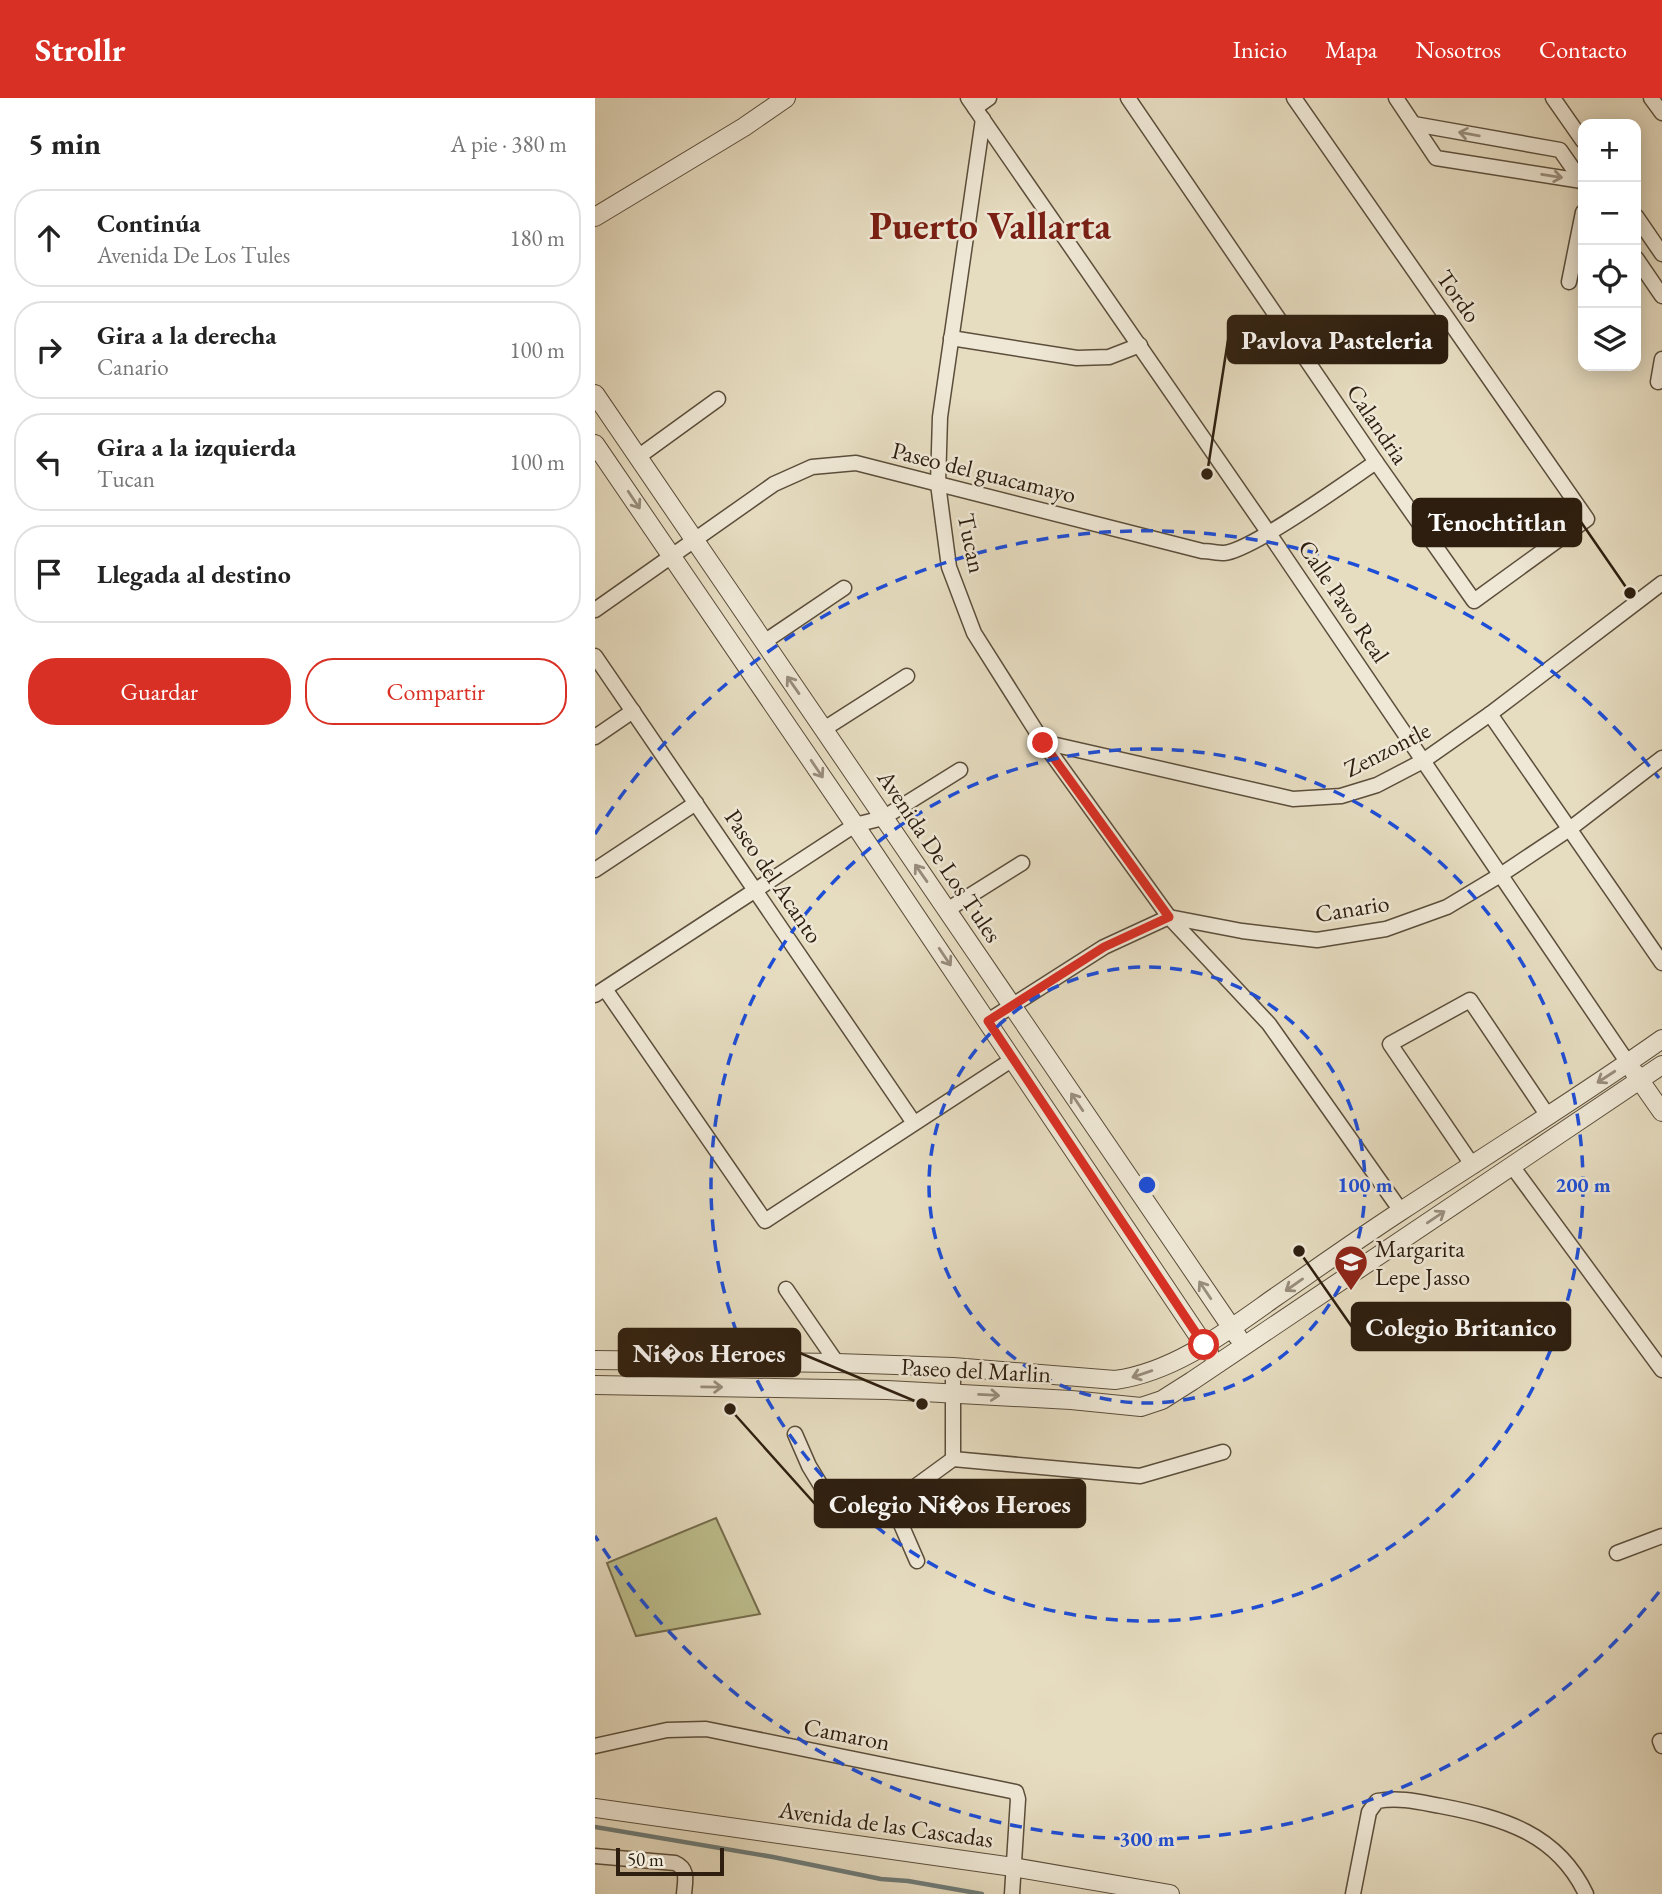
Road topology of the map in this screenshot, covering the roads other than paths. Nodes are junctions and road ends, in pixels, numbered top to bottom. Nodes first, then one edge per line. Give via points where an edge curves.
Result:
1 (786, 98) edge
2 (989, 98) edge
3 (1128, 98) edge
4 (1294, 98) edge
5 (1396, 98) edge
6 (1553, 98) edge
7 (1651, 98) edge
8 (975, 108) edge
9 (1662, 113) edge
10 (1414, 124) junction
11 (1578, 134) edge
12 (1502, 140) junction
13 (1509, 169) junction
14 (1578, 175) edge
15 (1578, 181) edge
16 (595, 217) edge
17 (1641, 223) edge
18 (1578, 237) edge
19 (1662, 254) edge
20 (1641, 265) edge
21 (1569, 282) dead end
22 (1662, 296) edge
23 (951, 338) junction
24 (1140, 345) junction
25 (1662, 359) edge
26 (1658, 382) dead end
27 (595, 394) edge
28 (718, 399) dead end
29 (595, 444) edge
30 (638, 457) junction
31 (1376, 462) junction
32 (937, 484) junction
33 (1268, 532) junction
34 (695, 541) junction
35 (672, 556) junction
36 (1662, 583) edge
37 (844, 588) dead end
38 (1474, 601) joint
39 (595, 610) edge
40 (764, 642) junction
41 (595, 656) edge
42 (907, 676) dead end
43 (633, 711) junction
44 (1490, 715) junction
45 (824, 729) junction
46 (595, 737) edge
47 (1043, 743) junction
48 (1662, 758) edge
49 (1423, 761) junction
50 (960, 770) dead end
51 (696, 803) junction
52 (883, 818) junction
53 (855, 825) junction
54 (1570, 828) junction
55 (1022, 863) dead end
56 (595, 870) edge
57 (1502, 874) junction
58 (756, 890) junction
59 (947, 910) junction
60 (1169, 917) junction
61 (1662, 963) edge
62 (600, 992) edge
63 (1013, 1005) junction
64 (988, 1021) junction
65 (1662, 1039) edge
66 (1013, 1059) junction
67 (1628, 1063) junction
68 (1662, 1065) edge
69 (1639, 1080) junction
70 (1662, 1112) edge
71 (1548, 1116) junction
72 (914, 1123) junction
73 (1473, 1166) junction
74 (1512, 1166) junction
75 (1401, 1210) junction
76 (786, 1289) dead end
77 (1232, 1328) junction
78 (1204, 1345) junction
79 (1243, 1346) junction
80 (595, 1360) edge
81 (681, 1361) junction
82 (837, 1363) junction
83 (1216, 1364) junction
84 (953, 1367) junction
85 (1662, 1370) edge
86 (595, 1385) edge
87 (682, 1387) junction
88 (953, 1393) junction
89 (795, 1434) dead end
90 (1223, 1452) dead end
91 (953, 1459) junction
92 (890, 1499) junction
93 (1662, 1536) edge
94 (1617, 1553) dead end
95 (917, 1561) dead end
96 (595, 1746) edge
97 (595, 1808) edge
98 (595, 1856) edge
99 (1013, 1867) junction
100 (1158, 1893) edge
101 (684, 1894) edge
102 (1012, 1894) edge
103 (1353, 1894) edge
104 (1586, 1894) edge

1 - 16 street
2 - 8 street
3 - 31 street, Calandria
4 - 38 street, Tordo via 1587,519
5 - 10 street
6 - 11 street
7 - 9 street
8 - 23 street, Tucan
8 - 24 street, Calle Pavo Real
12 -> 10 street
10 - 13 street via 1436,158
12 - 13 street
12 - 14 street via 1560,150
13 -> 15 street
17 - 19 street
18 - 21 street
20 - 22 street
23 - 24 street via 1077,358 1109,357
23 - 32 street, Tucan
24 - 33 street, Calle Pavo Real
25 - 26 street
27 - 30 street, Avenida De Los Tules
28 - 30 street
29 -> 35 street
30 - 34 street, Avenida De Los Tules
31 - 33 street, Paseo del guacamayo
31 - 38 street, Calandria
32 - 33 street, Paseo del guacamayo via 1202,551 1224,553 1243,548
32 - 34 street, Paseo del guacamayo via 856,463 812,467 774,484
32 - 47 street, Tucan via 949,567 974,633
33 - 49 street, Calle Pavo Real
34 - 35 street, Paseo del guacamayo
34 - 40 street, Avenida De Los Tules
35 - 39 street, Paseo del guacamayo
35 -> 53 street
36 - 44 street, Zenzontle
37 - 40 street
45 -> 40 street, Avenida De Los Tules
41 - 43 street, Paseo del Acanto
42 - 45 street
43 - 46 street
43 - 51 street, Paseo del Acanto
44 - 49 street, Zenzontle
44 - 54 street
45 - 52 street, Avenida De Los Tules
47 - 49 street, Zenzontle via 1293,799 1341,796 1377,785
47 - 60 street, Tucan
48 - 54 street, Canario
49 - 57 street, Calle Pavo Real
50 - 52 street
51 - 56 street
51 - 58 street, Paseo del Acanto
52 - 53 street
59 -> 52 street, Avenida De Los Tules
53 - 58 street
53 -> 64 street
54 - 57 street, Canario
54 - 61 street
55 - 59 street
57 - 60 street, Canario via 1447,907 1386,929 1317,940
57 - 67 street, Calle Pavo Real
58 - 62 street
58 - 72 street, Paseo del Acanto
59 - 63 street, Avenida De Los Tules
60 - 63 street via 1104,947
60 - 75 street, Tucan via 1269,1024
62 - 72 street via 765,1221
63 - 64 street
77 -> 63 street, Avenida De Los Tules
64 - 66 street
65 - 67 street, Paseo del Marlin
66 - 72 street
66 - 78 street
67 - 69 street, Calle Pavo Real
67 -> 71 street, Paseo del Marlin
68 - 69 street, Paseo del Marlin
69 - 70 street, Calle Pavo Real
69 - 74 street, Paseo del Marlin
71 - 73 street, Paseo del Marlin
71 - 73 street via 1470,1000 1390,1044
73 - 75 street, Paseo del Marlin
79 -> 74 street, Paseo del Marlin
74 - 85 street
75 -> 77 street, Paseo del Marlin
76 - 82 street
77 - 78 street, Paseo del Marlin
77 - 79 street, Avenida De Los Tules
78 - 83 street
78 -> 84 street, Paseo del Marlin via 1146,1373 1115,1380
79 - 83 street, Paseo del Marlin
80 - 81 street, Paseo del Marlin
81 - 82 street, Paseo del Marlin
81 - 87 street
82 - 84 street, Paseo del Marlin
88 -> 83 street, Paseo del Marlin via 1141,1407 1162,1400
84 - 88 street
86 - 87 street, Paseo del Marlin
87 -> 88 street, Paseo del Marlin
88 - 91 street
89 - 92 street via 823,1489 844,1502
90 - 91 street via 1140,1476
91 - 92 street
92 - 95 street
93 - 94 street
96 - 99 street, Camaron via 667,1730 706,1729 1016,1792
97 - 99 street, Avenida de las Cascadas
98 - 101 street via 675,1863 686,1874
99 - 100 street, Avenida de las Cascadas
99 - 102 street
103 - 104 street via 1369,1812 1377,1801 1396,1797 1506,1821 1549,1846 1579,1878

